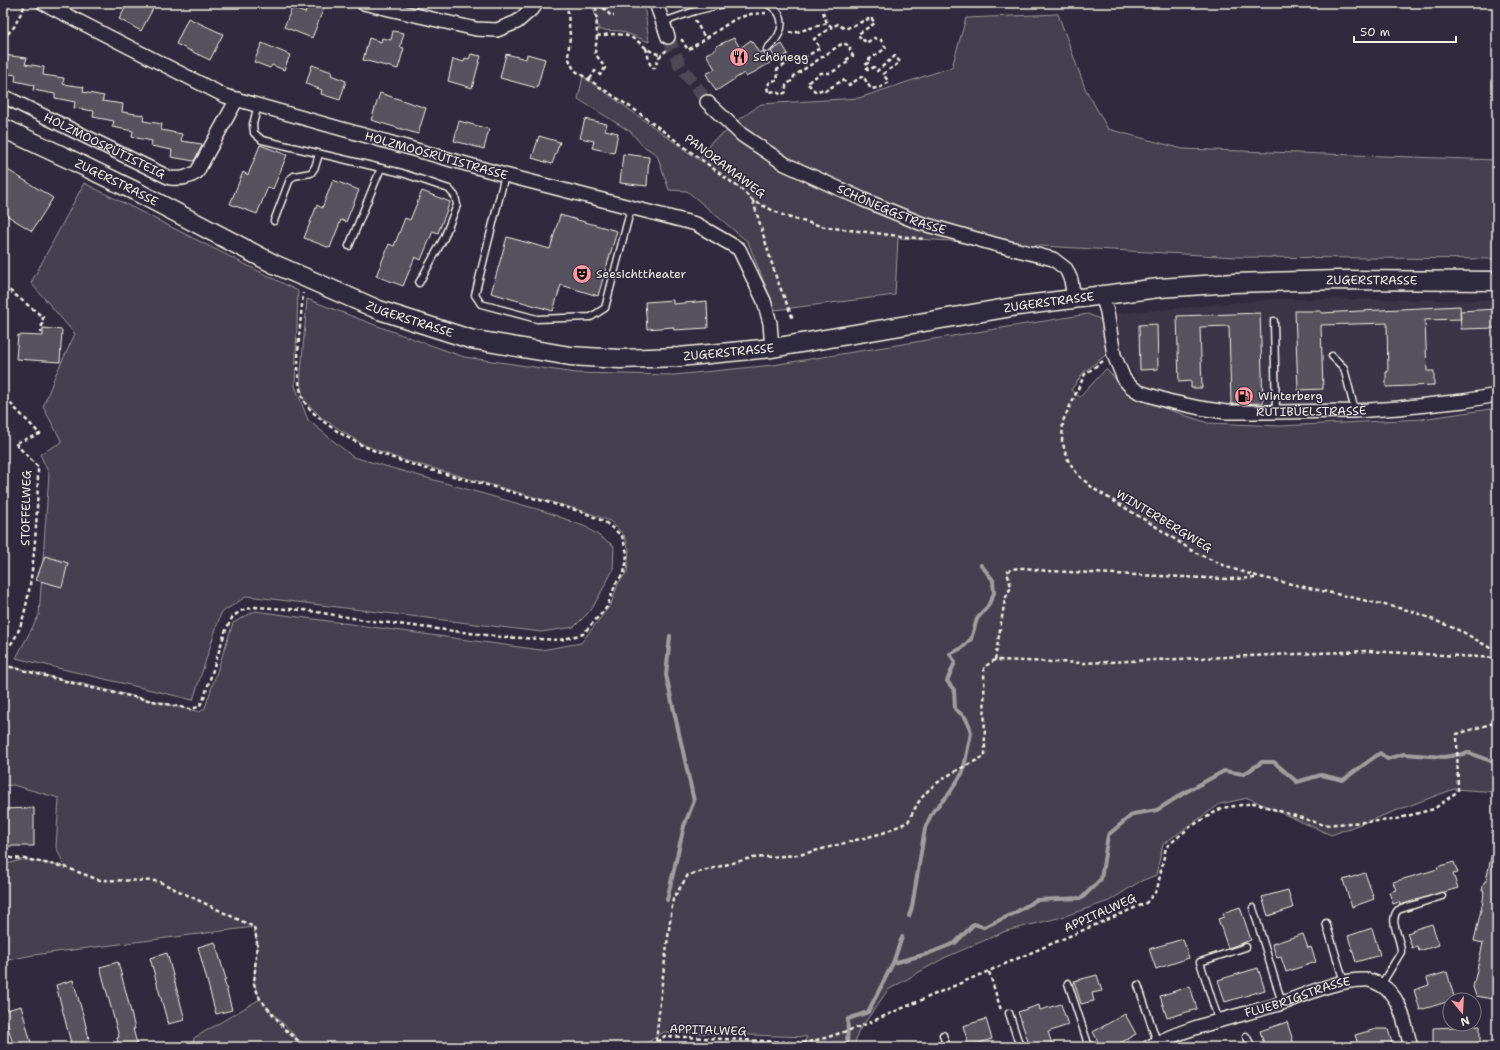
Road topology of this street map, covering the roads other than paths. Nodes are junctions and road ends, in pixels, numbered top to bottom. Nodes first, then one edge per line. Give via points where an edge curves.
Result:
1 (43, 3) edge
2 (363, 3) edge
3 (536, 3) edge
4 (656, 3) edge
5 (728, 3) edge
6 (767, 3) edge
7 (663, 22) junction
8 (672, 42) tunnel mouth
9 (767, 49) dead end
10 (3, 96) edge
11 (237, 99) junction
12 (707, 102) tunnel mouth
13 (258, 105) junction
14 (3, 128) edge
15 (319, 154) junction
16 (381, 168) junction
17 (504, 175) junction
18 (631, 208) junction
19 (274, 221) dead end
20 (349, 246) dead end
21 (1497, 281) edge
22 (419, 283) dead end
23 (1102, 295) junction
24 (1074, 298) junction
25 (1274, 321) dead end
26 (772, 348) junction
27 (1332, 356) dead end
28 (1497, 395) edge
29 (1356, 411) junction
30 (1276, 412) junction
31 (1442, 896) dead end
32 (1253, 908) dead end
33 (1326, 923) dead end
34 (1246, 947) dead end
35 (1344, 982) junction
36 (1068, 983) dead end
37 (1381, 985) junction
38 (1138, 986) dead end
39 (1282, 1003) junction
40 (1009, 1013) dead end
41 (1218, 1022) junction
42 (943, 1035) dead end
43 (1246, 1036) dead end
44 (1153, 1045) edge
45 (947, 1047) edge
46 (1020, 1047) edge
47 (1089, 1047) edge
48 (1252, 1047) edge
49 (1411, 1047) edge

1 - 11 street, HOLZMOOSRÜTISTRASSE via 225,96
2 - 3 street via 476,29 497,30 516,22
4 - 7 street
5 - 7 lane
6 - 9 lane via 779,13 782,21 776,41
7 - 8 street
10 - 11 street, HOLZMOOSRÜTISTEIG via 170,178 179,179 197,172
11 - 13 street, HOLZMOOSRÜTISTRASSE
12 - 24 street, SCHÖNEGGSTRASSE via 742,135 785,164 864,200 920,223 1053,259 1066,269
13 - 15 lane via 253,124 254,133 262,140
13 - 17 street, HOLZMOOSRÜTISTRASSE
14 - 26 main road, ZUGERSTRASSE via 274,264 379,310 470,339 570,356 620,359 679,357
15 - 16 lane
15 - 19 lane via 311,173 290,179
16 - 20 lane
16 - 22 lane via 449,189 455,196 457,205 444,238
17 - 18 street, HOLZMOOSRÜTISTRASSE
17 - 18 lane via 475,295 481,304 537,319 591,317 604,308
18 - 26 street, HOLZMOOSRÜTISTRASSE via 696,224 739,249 764,301 770,322
21 - 23 main road, ZUGERSTRASSE via 1339,280 1234,283
23 - 24 main road, ZUGERSTRASSE
23 - 30 street, RÜTIBÜELSTRASSE via 1114,355 1124,379 1130,386 1139,392 1200,408 1226,412
24 - 26 main road, ZUGERSTRASSE
25 - 30 lane
27 - 29 lane via 1344,368
28 - 29 street, RÜTIBÜELSTRASSE via 1464,401
29 - 30 street, RÜTIBÜELSTRASSE
31 - 37 lane via 1398,910 1394,914 1401,952
32 - 39 lane
33 - 35 lane
34 - 41 lane via 1200,962
35 - 37 street, FLUEBRIGSTRASSE via 1366,979
35 - 39 street, FLUEBRIGSTRASSE
36 - 47 lane
37 - 49 street, FLUEBRIGSTRASSE via 1389,990 1397,1002
38 - 44 lane
39 - 41 street, FLUEBRIGSTRASSE
40 - 46 lane
41 - 44 street, FLUEBRIGSTRASSE
42 - 45 lane
43 - 48 lane

